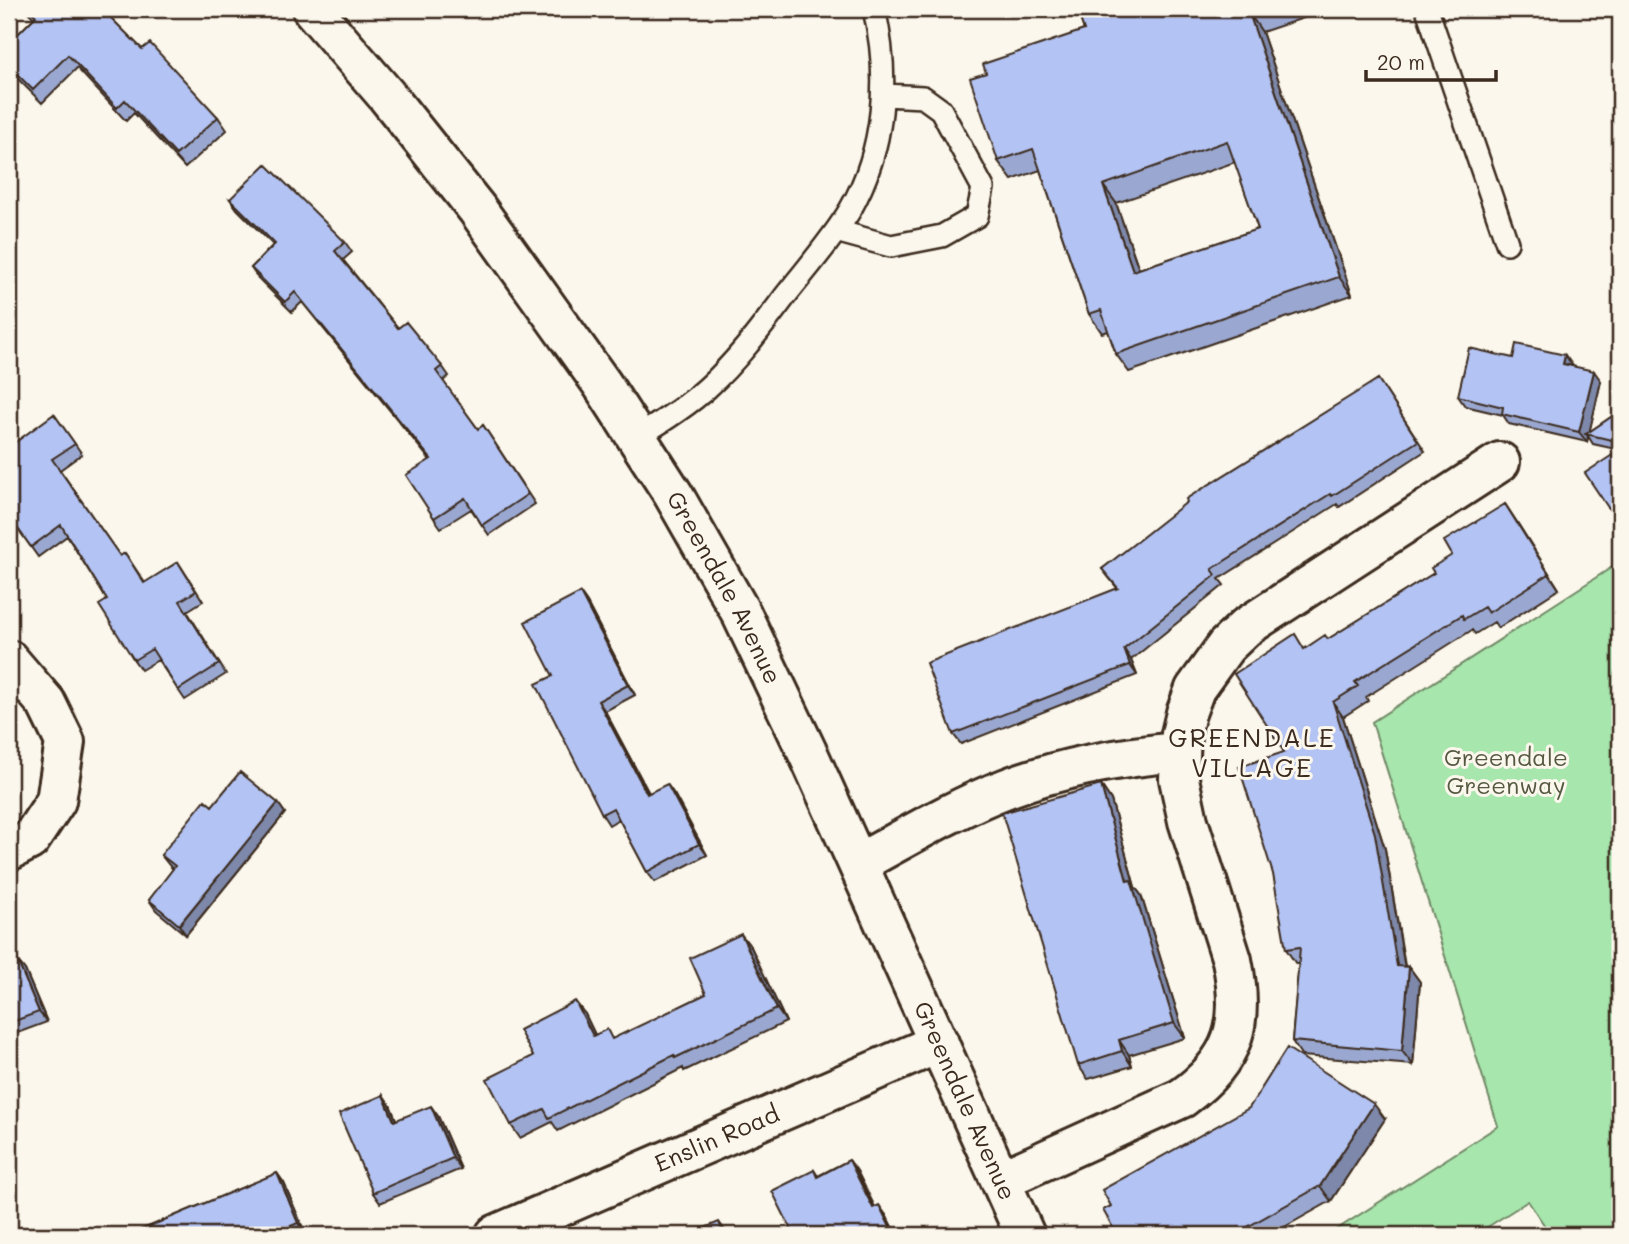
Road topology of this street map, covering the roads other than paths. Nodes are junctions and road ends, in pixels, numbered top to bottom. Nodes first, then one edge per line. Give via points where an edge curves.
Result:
1 (312, 9) edge
2 (874, 9) edge
3 (1427, 9) edge
4 (884, 95) junction
5 (836, 231) junction
6 (1507, 243) dead end
7 (638, 437) junction
8 (1500, 462) dead end
9 (9, 660) edge
10 (1179, 752) junction
11 (9, 852) edge
12 (859, 863) junction
13 (939, 1042) junction
14 (1000, 1180) junction
15 (495, 1235) edge
16 (1025, 1235) edge

1 - 7 street, Greendale Avenue via 477,209
2 - 4 lane
3 - 6 lane
4 - 5 lane via 863,184
4 - 5 lane via 923,97 941,110 983,188 977,216 942,236 891,246
5 - 7 lane via 748,344 708,387
7 - 12 street, Greendale Avenue via 741,613
8 - 10 street via 1268,612 1226,646 1195,689
9 - 11 street via 46,703 65,742 57,801 30,840
10 - 12 street via 1090,764 1007,788
10 - 14 street via 1188,821 1236,980 1237,1010 1230,1046 1218,1067 1182,1098
12 - 13 street, Greendale Avenue
13 - 14 street, Greendale Avenue
13 - 15 street, Enslin Road
14 - 16 street, Greendale Avenue

